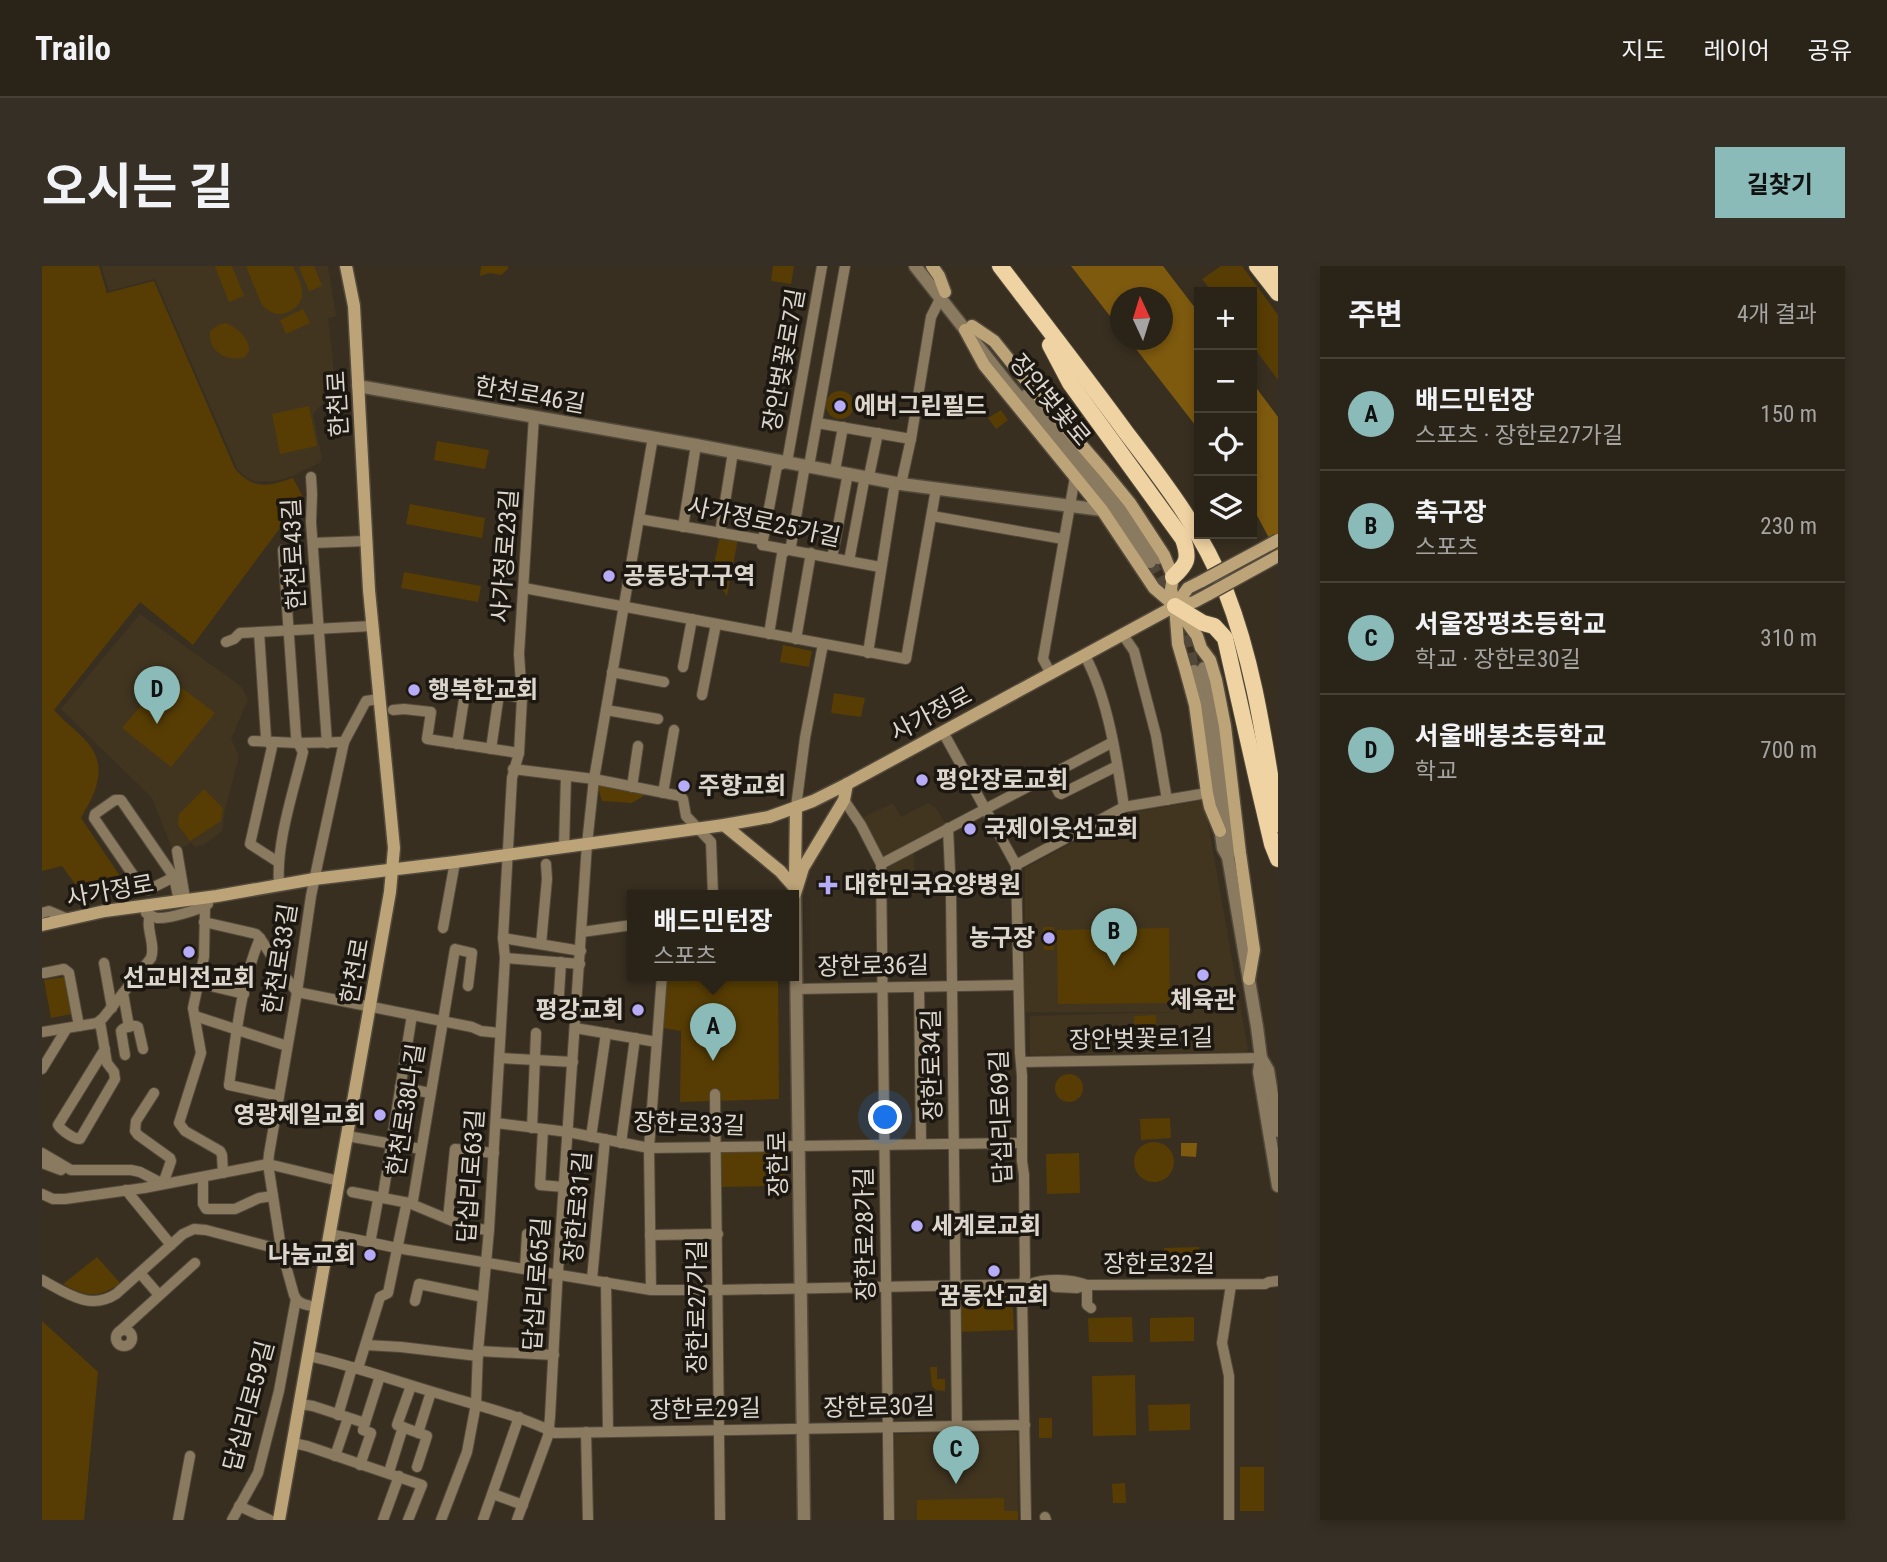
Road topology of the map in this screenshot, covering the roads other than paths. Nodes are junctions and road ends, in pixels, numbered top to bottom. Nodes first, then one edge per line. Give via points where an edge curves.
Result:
1 (346, 266) edge
2 (822, 266) edge
3 (845, 266) edge
4 (915, 266) edge
5 (925, 266) edge
6 (932, 266) edge
7 (1000, 266) edge
8 (1257, 266) edge
9 (1272, 266) edge
10 (1278, 273) edge
11 (1278, 293) edge
12 (943, 296) junction
13 (1026, 299) junction
14 (969, 328) junction
15 (358, 386) junction
16 (534, 416) junction
17 (817, 423) junction
18 (843, 427) junction
19 (877, 433) junction
20 (653, 437) junction
21 (911, 439) junction
22 (696, 445) junction
23 (733, 452) junction
24 (788, 461) junction
25 (809, 466) junction
26 (841, 471) junction
27 (867, 476) junction
28 (311, 477) dead end
29 (1075, 477) junction
30 (898, 483) junction
31 (936, 489) junction
32 (1069, 507) junction
33 (1102, 510) junction
34 (932, 516) junction
35 (639, 519) junction
36 (683, 527) junction
37 (720, 533) junction
38 (1063, 538) junction
39 (763, 540) junction
40 (1278, 540) edge
41 (366, 541) junction
42 (313, 543) junction
43 (787, 549) junction
44 (283, 550) dead end
45 (811, 553) junction
46 (1278, 556) edge
47 (832, 558) junction
48 (849, 561) junction
49 (880, 567) junction
50 (1158, 567) junction
51 (524, 588) junction
52 (1175, 606) junction
53 (624, 607) junction
54 (692, 619) junction
55 (716, 624) junction
56 (372, 626) junction
57 (320, 628) junction
58 (289, 629) junction
59 (259, 632) junction
60 (769, 634) junction
61 (1123, 635) junction
62 (796, 639) junction
63 (226, 642) dead end
64 (822, 644) junction
65 (867, 653) junction
66 (1085, 656) junction
67 (683, 667) dead end
68 (1198, 667) junction
69 (612, 672) junction
70 (1051, 674) junction
71 (664, 682) dead end
72 (499, 694) junction
73 (702, 695) dead end
74 (522, 698) junction
75 (379, 699) junction
76 (393, 710) dead end
77 (606, 710) junction
78 (658, 719) dead end
79 (674, 730) dead end
80 (943, 732) junction
81 (253, 741) dead end
82 (270, 742) junction
83 (344, 742) junction
84 (1113, 742) junction
85 (298, 743) junction
86 (327, 743) junction
87 (457, 744) junction
88 (638, 746) dead end
89 (491, 749) junction
90 (519, 753) junction
91 (1117, 766) junction
92 (513, 769) junction
93 (1050, 775) junction
94 (566, 776) junction
95 (594, 779) junction
96 (847, 784) junction
97 (632, 787) junction
98 (663, 793) junction
99 (1207, 793) junction
100 (844, 800) junction
101 (1167, 800) junction
102 (796, 807) junction
103 (1124, 807) junction
104 (985, 809) junction
105 (1278, 824) edge
106 (724, 825) junction
107 (948, 828) junction
108 (699, 829) junction
109 (1220, 831) junction
110 (587, 844) junction
111 (564, 847) junction
112 (177, 850) dead end
113 (508, 855) junction
114 (1228, 857) junction
115 (1278, 859) edge
116 (278, 862) junction
117 (455, 862) junction
118 (546, 864) dead end
119 (881, 864) junction
120 (1016, 865) junction
121 (393, 869) junction
122 (174, 877) junction
123 (314, 879) junction
124 (279, 884) junction
125 (713, 890) edge
126 (794, 890) edge
127 (795, 890) edge
128 (795, 890) edge
129 (217, 896) junction
130 (182, 900) junction
131 (129, 907) junction
132 (205, 907) junction
133 (42, 913) edge
134 (150, 915) junction
135 (68, 919) junction
136 (204, 922) junction
137 (42, 925) edge
138 (627, 926) edge
139 (443, 928) dead end
140 (582, 932) junction
141 (260, 938) junction
142 (503, 938) junction
143 (541, 944) junction
144 (581, 951) junction
145 (505, 958) junction
146 (561, 962) junction
147 (104, 963) dead end
148 (580, 964) junction
149 (44, 973) dead end
150 (1250, 979) junction
151 (662, 981) edge
152 (796, 981) edge
153 (198, 983) junction
154 (1018, 985) junction
155 (468, 986) dead end
156 (951, 986) junction
157 (883, 987) junction
158 (919, 987) junction
159 (796, 989) junction
160 (297, 992) junction
161 (123, 993) junction
162 (244, 994) junction
163 (370, 1007) junction
164 (112, 1008) junction
165 (576, 1011) junction
166 (412, 1015) junction
167 (195, 1016) junction
168 (442, 1021) junction
169 (100, 1022) junction
170 (79, 1026) junction
171 (129, 1027) junction
172 (67, 1028) junction
173 (575, 1028) junction
174 (237, 1030) junction
175 (42, 1032) edge
176 (500, 1033) junction
177 (537, 1033) dead end
178 (606, 1033) junction
179 (635, 1038) junction
180 (657, 1042) junction
181 (287, 1045) junction
182 (105, 1049) junction
183 (143, 1049) dead end
184 (125, 1055) dead end
185 (499, 1058) junction
186 (1261, 1058) junction
187 (535, 1060) junction
188 (573, 1062) junction
189 (1022, 1062) junction
190 (42, 1069) edge
191 (400, 1087) junction
192 (154, 1093) dead end
193 (430, 1093) junction
194 (715, 1094) dead end
195 (279, 1096) junction
196 (496, 1123) junction
197 (537, 1128) junction
198 (1278, 1131) edge
199 (568, 1132) junction
200 (347, 1136) junction
201 (592, 1137) junction
202 (605, 1139) junction
203 (391, 1143) junction
204 (621, 1143) junction
205 (1021, 1143) junction
206 (885, 1144) junction
207 (921, 1144) junction
208 (955, 1144) junction
209 (799, 1146) junction
210 (649, 1148) junction
211 (715, 1148) junction
212 (421, 1149) junction
213 (42, 1153) edge
214 (494, 1153) junction
215 (42, 1163) edge
216 (268, 1164) junction
217 (71, 1170) junction
218 (223, 1173) junction
219 (203, 1177) junction
220 (339, 1181) junction
221 (163, 1184) junction
222 (1278, 1186) edge
223 (564, 1187) junction
224 (126, 1190) junction
225 (352, 1192) dead end
226 (273, 1196) junction
227 (44, 1198) edge
228 (380, 1198) junction
229 (409, 1203) junction
230 (448, 1219) junction
231 (489, 1230) junction
232 (330, 1234) junction
233 (527, 1234) dead end
234 (718, 1234) junction
235 (650, 1235) junction
236 (370, 1243) junction
237 (171, 1245) junction
238 (281, 1248) junction
239 (397, 1248) junction
240 (486, 1262) junction
241 (195, 1263) dead end
242 (525, 1268) junction
243 (140, 1273) junction
244 (558, 1273) junction
245 (592, 1279) junction
246 (42, 1280) edge
247 (607, 1282) junction
248 (1273, 1282) edge
249 (1027, 1284) junction
250 (1231, 1284) junction
251 (954, 1285) junction
252 (1087, 1285) junction
253 (887, 1287) junction
254 (801, 1288) junction
255 (1278, 1288) edge
256 (651, 1290) junction
257 (718, 1290) junction
258 (159, 1295) junction
259 (483, 1297) junction
260 (296, 1300) junction
261 (415, 1301) dead end
262 (317, 1307) junction
263 (1091, 1308) dead end
264 (119, 1332) dead end
265 (366, 1345) junction
266 (478, 1354) junction
267 (554, 1355) junction
268 (309, 1356) junction
269 (355, 1368) junction
270 (380, 1376) junction
271 (411, 1386) junction
272 (430, 1392) junction
273 (300, 1404) junction
274 (476, 1404) junction
275 (343, 1416) junction
276 (519, 1416) junction
277 (1025, 1425) junction
278 (400, 1426) junction
279 (957, 1426) junction
280 (368, 1428) junction
281 (888, 1428) junction
282 (803, 1429) junction
283 (549, 1430) junction
284 (719, 1430) junction
285 (586, 1432) junction
286 (608, 1432) junction
287 (423, 1434) junction
288 (293, 1443) junction
289 (335, 1456) junction
290 (190, 1457) dead end
291 (360, 1465) junction
292 (417, 1467) dead end
293 (388, 1472) junction
294 (399, 1476) junction
295 (493, 1494) junction
296 (523, 1505) junction
297 (239, 1506) junction
298 (177, 1520) edge
299 (232, 1520) edge
300 (270, 1520) edge
301 (279, 1520) edge
302 (383, 1520) edge
303 (408, 1520) edge
304 (441, 1520) edge
305 (483, 1520) edge
306 (517, 1520) edge
307 (588, 1520) edge
308 (720, 1520) edge
309 (804, 1520) edge
310 (889, 1520) edge
311 (1026, 1520) edge
312 (1229, 1520) edge

1 - 15 main road, 한천로 via 354,306
2 - 24 street, 장안벚꽃로7길
3 - 17 street
4 - 12 street
5 - 12 street
6 - 12 main road
7 - 13 highway
8 - 11 highway
9 - 10 highway
12 - 14 street
12 - 21 street via 931,317
13 - 50 highway via 1070,383 1183,539 1186,564
13 - 105 highway via 1171,491 1212,559 1248,659
14 - 29 main road via 984,365
14 - 50 main road via 994,341 1103,470 1164,555
15 - 16 street, 한천로46길
15 - 41 main road, 한천로
16 - 20 street, 한천로46길
16 - 51 street, 사가정로23길
17 - 18 street
17 - 25 street
18 - 19 street
18 - 26 street
19 - 21 street
19 - 27 street
20 - 22 street, 한천로46길
20 - 35 street, 답십리로65길
21 - 30 street
22 - 23 street, 한천로46길
22 - 36 street
23 - 24 street, 한천로46길
23 - 37 street
24 - 25 street, 한천로46길
24 - 39 street via 777,466
25 - 26 street, 한천로46길
25 - 43 street via 804,471
26 - 27 street, 한천로46길
26 - 47 street
27 - 30 street, 한천로46길
27 - 48 street
28 - 42 street, 한천로43길
29 - 32 street
29 - 33 main road
30 - 31 street, 한천로46길
30 - 49 street
31 - 32 street, 한천로46길
31 - 34 street
32 - 33 street, 한천로46길
32 - 38 street
33 - 50 main road
34 - 38 street
34 - 65 street via 906,659
35 - 36 street, 사가정로25가길
35 - 53 street, 답십리로65길
36 - 37 street, 사가정로25가길
37 - 39 street, 사가정로25가길
38 - 70 street via 1043,659
39 - 43 street, 사가정로25가길 via 762,545
40 - 52 main road, 사가정로, bridge via 1188,588
41 - 42 street
41 - 56 main road, 한천로
42 - 57 street, 한천로43길
43 - 45 street, 사가정로25가길
43 - 60 street via 782,554
44 - 58 street, 한천로43길
45 - 47 street, 사가정로25가길
45 - 62 street
46 - 52 main road, 사가정로, bridge via 1195,602
47 - 48 street, 사가정로25가길
48 - 49 street, 사가정로25가길
49 - 65 street
50 - 52 main road
50 - 52 main road via 1154,588
51 - 53 street
51 - 74 street, 사가정로23길 via 519,654
52 - 61 main road, 사가정로
52 - 68 main road via 1178,644
52 - 68 main road via 1197,636 1201,648
52 - 115 highway via 1214,626 1225,638
53 - 54 street
53 - 69 street, 답십리로65길
54 - 55 street
54 - 67 street
55 - 60 street
55 - 73 street
56 - 57 street, 한천로43길
56 - 75 main road, 한천로
57 - 58 street, 한천로43길
57 - 86 street
58 - 59 street, 한천로43길
58 - 85 street
59 - 63 street, 한천로43길 via 240,633
59 - 82 street
60 - 62 street
61 - 66 main road, 사가정로
61 - 101 street via 1134,651
62 - 64 street
64 - 65 street
64 - 102 street
66 - 70 main road, 사가정로
66 - 84 street via 1094,672
68 - 99 main road via 1195,705
68 - 109 street
68 - 114 street via 1214,713 1221,753 1231,846
68 - 150 main road via 1216,680 1225,726 1254,950
69 - 71 street
69 - 77 street, 답십리로65길
70 - 80 main road, 사가정로
72 - 74 street
72 - 87 street via 466,687
72 - 89 street
74 - 90 street, 사가정로23길
75 - 83 street via 366,701
75 - 121 main road, 한천로
76 - 87 street via 431,712 427,739
77 - 78 street
77 - 95 street, 답십리로65길
79 - 98 street
80 - 96 main road, 사가정로
80 - 104 street, 답십리로69길
81 - 82 street
82 - 85 street
82 - 116 street via 250,844
83 - 86 street
83 - 123 street
84 - 91 street
84 - 93 street
85 - 86 street
85 - 116 street via 303,752
87 - 89 street
88 - 97 street
89 - 90 street
90 - 92 street, 사가정로23길
91 - 93 street via 1061,794
91 - 103 street
92 - 94 street
92 - 113 street, 사가정로23길
93 - 104 street
94 - 95 street
94 - 111 street
95 - 97 street
95 - 110 street, 답십리로65길
96 - 100 main road
96 - 102 main road, 사가정로
97 - 98 street
98 - 108 street via 680,796 685,816
99 - 101 street
99 - 109 main road
100 - 119 street, 장한로28가길
100 - 128 main road via 803,868
101 - 103 street
102 - 106 main road, 사가정로
102 - 127 main road, 장한로
103 - 120 street
104 - 107 street
104 - 120 street, 답십리로69길
106 - 108 main road, 사가정로
106 - 126 main road via 780,872
107 - 119 street
107 - 156 street, 장한로36길
108 - 110 main road, 사가정로
108 - 125 street via 711,842
109 - 114 street
110 - 111 main road, 사가정로
110 - 140 street, 답십리로65길
111 - 113 main road, 사가정로
112 - 130 street, 사가정로
113 - 117 main road, 사가정로
113 - 142 street, 답십리로63길
114 - 150 street
116 - 124 street
117 - 121 main road, 사가정로
117 - 139 street
118 - 143 street
119 - 157 street, 장한로28가길
120 - 154 street, 답십리로69길
121 - 123 main road, 사가정로
121 - 163 main road, 한천로
122 - 122 street via 121,800 95,814 142,888 148,890
122 - 130 street
123 - 124 main road, 사가정로
123 - 160 street, 한천로33길
124 - 129 main road, 사가정로
129 - 130 main road, 사가정로
129 - 132 street
130 - 131 main road, 사가정로
131 - 134 street
131 - 135 main road, 사가정로
132 - 134 street via 157,918
132 - 136 street
133 - 135 street via 49,911
134 - 161 street via 153,953
135 - 137 main road, 사가정로
136 - 141 street
136 - 153 street
138 - 140 street
140 - 144 street, 답십리로65길
141 - 160 street
141 - 162 street
142 - 143 street
142 - 145 street, 답십리로63길
143 - 144 street
144 - 148 street, 답십리로65길
145 - 146 street
145 - 176 street, 답십리로63길
146 - 148 street
146 - 165 street via 558,1010
147 - 164 street
148 - 165 street, 답십리로65길
149 - 170 street via 69,973
150 - 186 street
151 - 180 street, 장한로27가길
152 - 159 street, 장한로
153 - 162 street
153 - 167 street
154 - 156 street, 장한로36길
154 - 189 street, 답십리로69길
155 - 168 street, 한천로38나길 via 472,953 455,949
156 - 158 street, 장한로36길
156 - 208 street, 장한로34길
157 - 158 street, 장한로36길
157 - 159 street, 장한로36길
157 - 206 street, 장한로28가길
158 - 207 street, 장한로34길
159 - 209 street, 장한로
160 - 163 street
160 - 181 street, 한천로33길
161 - 164 street
161 - 171 street
162 - 174 street
163 - 166 street
163 - 200 main road, 한천로
164 - 169 street
165 - 173 street, 답십리로65길
166 - 168 street
166 - 191 street
167 - 174 street, 한천로33길
167 - 218 street via 201,1053 179,1123 220,1151
168 - 176 street
168 - 193 street, 한천로38나길
169 - 170 street
169 - 182 street
170 - 172 street
171 - 183 street via 138,1027
171 - 184 street via 121,1031
172 - 175 street
172 - 190 street
173 - 178 street
173 - 188 street, 답십리로65길
174 - 181 street, 한천로33길
174 - 195 street via 229,1085
176 - 185 street, 답십리로63길
177 - 187 street
178 - 179 street
178 - 201 street
179 - 180 street
179 - 204 street, 장한로33길
180 - 210 street, 장한로27가길
181 - 195 street, 한천로33길
182 - 182 street via 115,1079 77,1139 58,1125
185 - 187 street
185 - 196 street, 답십리로63길
186 - 189 street, 장안벚꽃로1길
186 - 198 street via 1268,1070
186 - 222 street via 1259,1072
187 - 188 street
187 - 197 street
188 - 199 street, 답십리로65길
189 - 205 street, 답십리로69길
191 - 193 street
191 - 203 street
192 - 221 street via 136,1121 135,1131 170,1158
193 - 212 street, 한천로38나길
194 - 211 street, 장한로27가길
195 - 216 street, 한천로33길
196 - 197 street, 장한로33길
196 - 214 street, 답십리로63길
197 - 199 street, 장한로33길
197 - 223 street via 540,1185
199 - 201 street, 장한로33길
199 - 223 street, 답십리로65길
200 - 203 street
200 - 220 main road, 한천로
201 - 202 street, 장한로33길
202 - 204 street, 장한로33길
202 - 245 street, 장한로31길
203 - 212 street
203 - 228 street
204 - 210 street, 장한로33길
205 - 208 street, 장한로34길
205 - 249 street, 답십리로69길
206 - 207 street, 장한로34길
206 - 209 street, 장한로34길
206 - 253 street, 장한로28가길
207 - 208 street, 장한로34길
208 - 251 street
209 - 211 street, 장한로33길
209 - 254 street, 장한로
210 - 211 street, 장한로33길
210 - 235 street, 장한로27가길
211 - 234 street, 장한로27가길
212 - 229 street, 한천로38나길
213 - 217 street
214 - 230 street via 455,1149
214 - 231 street, 답십리로63길
215 - 217 street
216 - 218 street
216 - 220 street
216 - 226 street, 한천로33길
217 - 221 street via 131,1170
218 - 219 street
219 - 221 street
219 - 226 street via 204,1208 236,1209
220 - 232 main road, 한천로
221 - 224 street
223 - 244 street, 답십리로65길
224 - 227 street
224 - 237 street
225 - 228 street
226 - 238 street, 한천로33길
228 - 229 street
228 - 236 street
229 - 230 street
229 - 239 street, 한천로38나길
230 - 231 street
231 - 240 street, 답십리로63길
232 - 236 street, 장한로31길
232 - 262 main road, 한천로
233 - 242 street
234 - 235 street
234 - 257 street, 장한로27가길
235 - 256 street, 장한로27가길
236 - 239 street, 장한로31길
237 - 238 street via 192,1230 206,1230
237 - 243 street
238 - 260 street, 한천로33길
239 - 240 street, 장한로31길
239 - 265 street, 한천로38나길 via 388,1293 380,1297
240 - 242 street, 장한로31길
240 - 259 street, 답십리로63길
241 - 258 street
242 - 244 street, 장한로31길
243 - 246 street via 109,1298 95,1301 77,1299
243 - 258 street
244 - 245 street, 장한로31길
244 - 267 street, 답십리로65길
245 - 247 street, 장한로31길
247 - 256 street, 장한로31길
247 - 286 street
248 - 250 street, 장한로32길
249 - 251 street, 장한로32길
249 - 252 street, 장한로32길
249 - 277 street, 답십리로69길 via 1022,1293
250 - 252 street, 장한로32길
250 - 255 street, 장한로32길 via 1255,1290
250 - 312 street via 1222,1343 1229,1376
251 - 253 street, 장한로32길
251 - 279 street, 장한로30길
252 - 263 street
253 - 254 street, 장한로32길
253 - 281 street, 장한로28가길
254 - 257 street, 장한로31길
254 - 282 street, 장한로
256 - 257 street, 장한로31길
257 - 284 street, 장한로27가길
258 - 264 street
259 - 261 street via 419,1284
259 - 266 street, 답십리로63길
260 - 262 street
260 - 297 street, 답십리로59길 via 270,1431 258,1473
262 - 268 main road, 한천로
265 - 266 street
265 - 269 street, 한천로38나길
266 - 267 street
266 - 274 street, 답십리로63길
267 - 283 street, 답십리로65길
268 - 269 street
268 - 273 main road, 한천로
269 - 270 street
269 - 275 street, 한천로38나길
270 - 271 street
270 - 280 street
271 - 272 street
271 - 278 street
272 - 274 street
272 - 287 street
273 - 275 street
273 - 288 main road, 한천로
274 - 276 street
274 - 304 street, 답십리로63길 via 467,1452
275 - 280 street
275 - 289 street, 한천로38나길
276 - 283 street
276 - 295 street
277 - 279 street, 장한로30길
277 - 311 street, 답십리로69길
278 - 287 street
278 - 293 street
279 - 281 street, 장한로30길
280 - 291 street
281 - 282 street, 장한로30길
281 - 310 street, 장한로28가길
282 - 284 street, 장한로29길
282 - 309 street, 장한로
283 - 285 street, 장한로29길
283 - 296 street, 답십리로65길
284 - 286 street, 장한로29길
284 - 308 street, 장한로27가길
285 - 286 street, 장한로29길
285 - 307 street
287 - 292 street
288 - 289 street
288 - 301 main road, 한천로
289 - 291 street
290 - 298 street
291 - 293 street
293 - 294 street
294 - 302 street
294 - 303 street via 422,1485
295 - 296 street
295 - 305 street
296 - 306 street, 답십리로65길
297 - 299 street, 답십리로59길
297 - 300 street

